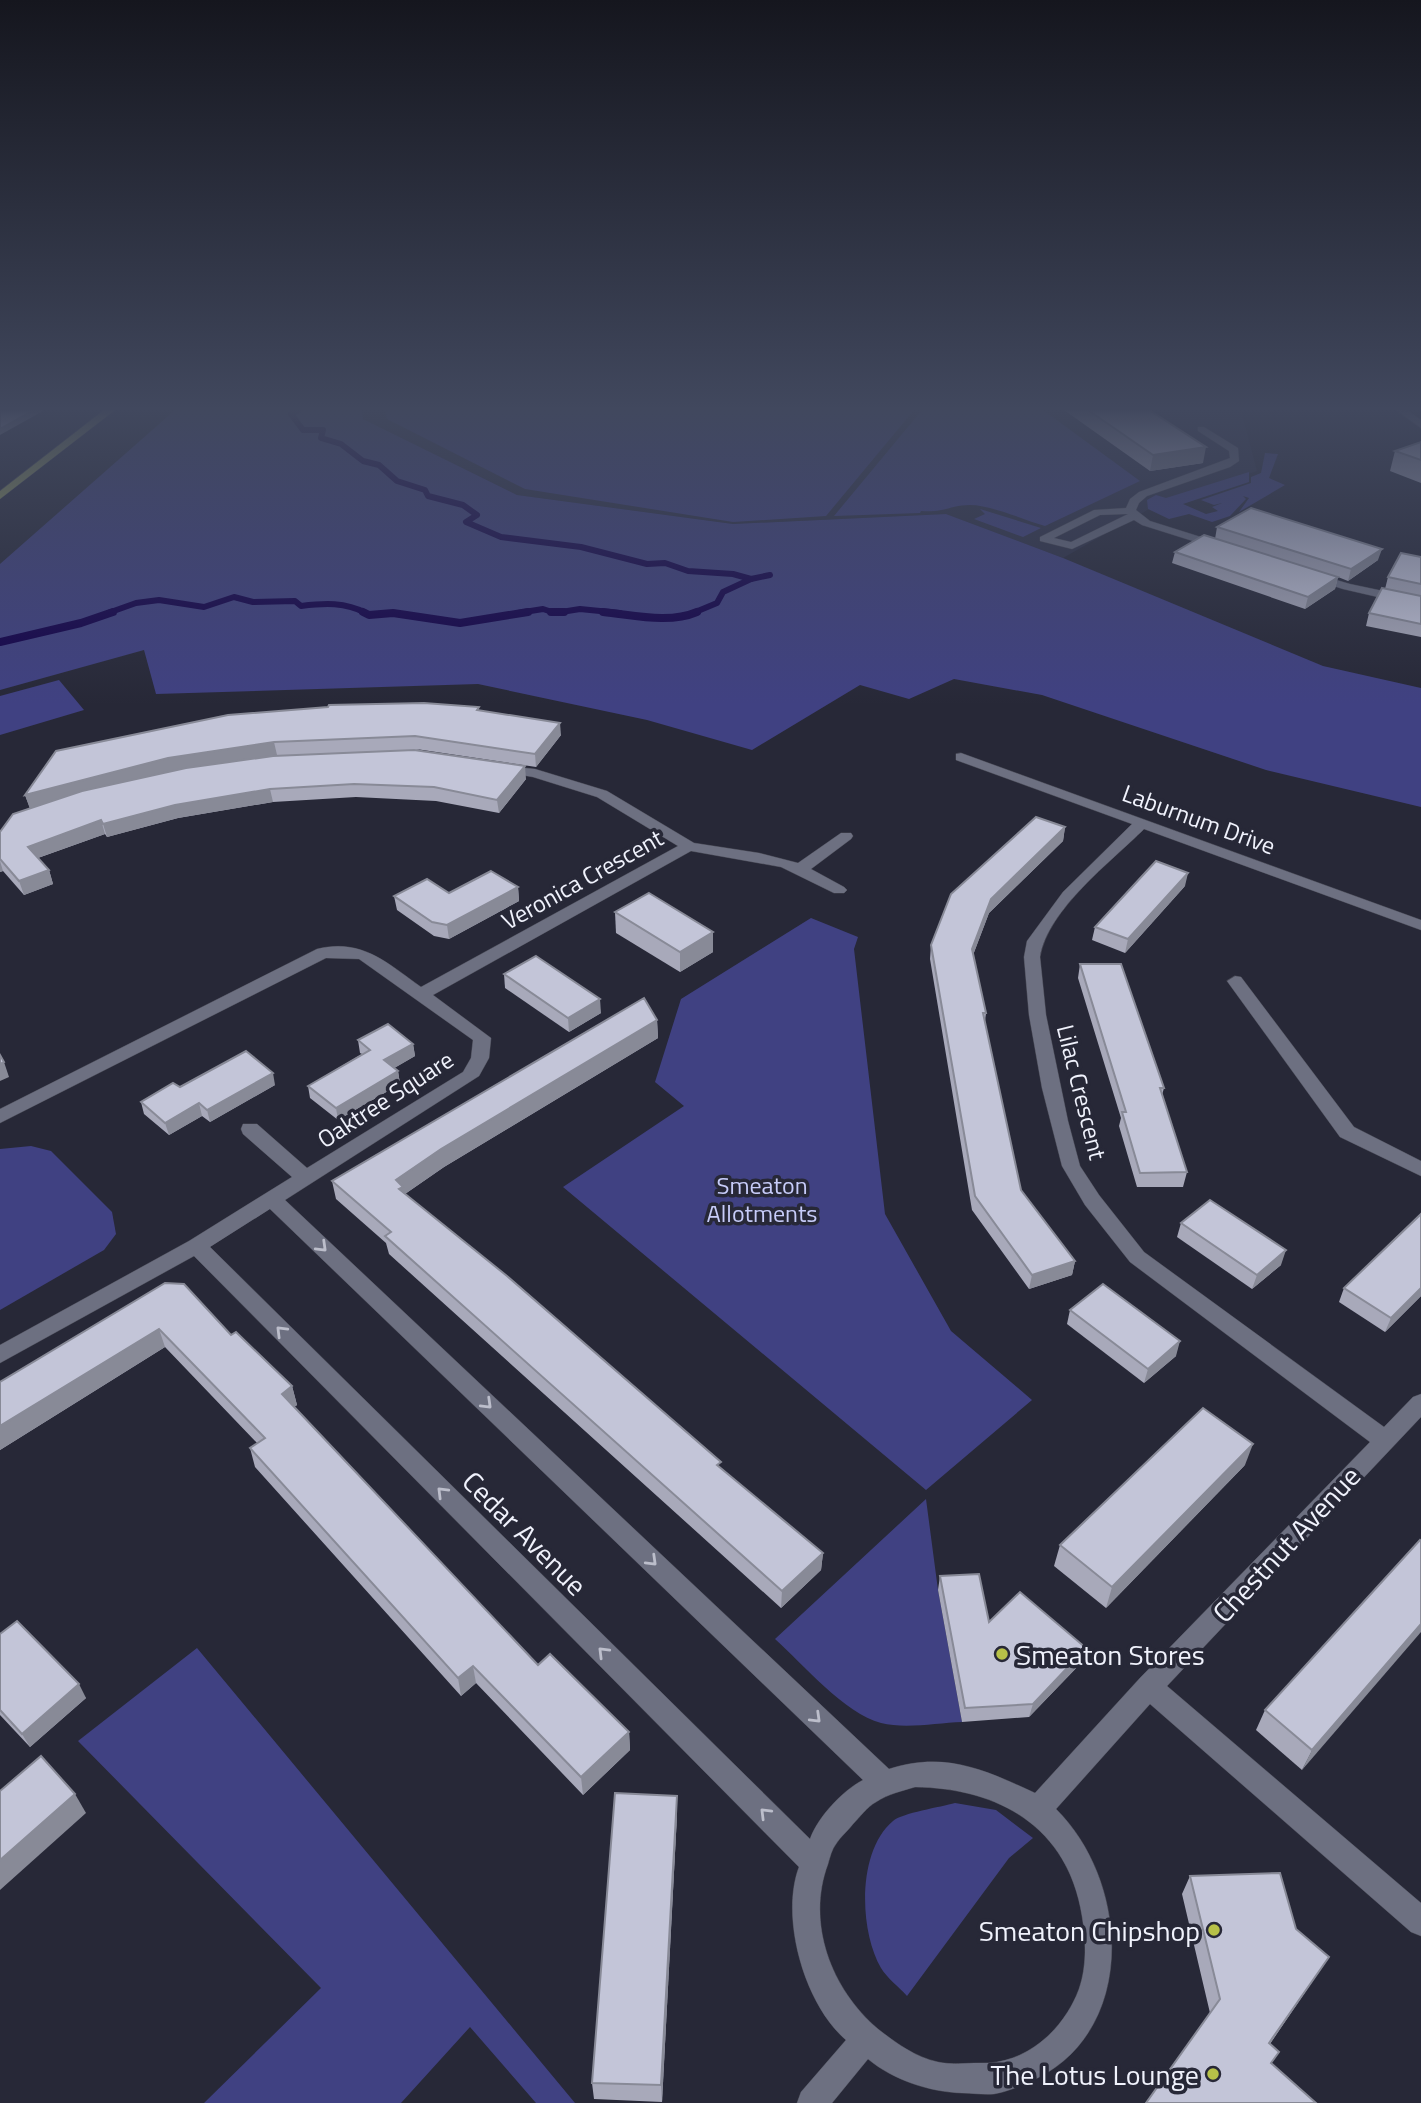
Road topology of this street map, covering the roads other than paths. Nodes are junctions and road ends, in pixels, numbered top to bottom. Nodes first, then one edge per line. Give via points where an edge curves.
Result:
1 (1136, 508) edge
2 (1138, 516) junction
3 (1234, 551) edge
4 (1309, 575) edge
5 (1421, 604) edge
6 (961, 757) dead end
7 (482, 765) edge
8 (1143, 822) junction
9 (846, 836) dead end
10 (689, 846) junction
11 (800, 869) junction
12 (839, 890) dead end
13 (1421, 925) edge
14 (1235, 981) dead end
15 (422, 994) junction
16 (0, 1117) edge
17 (250, 1129) dead end
18 (1421, 1169) edge
19 (307, 1179) junction
20 (273, 1200) junction
21 (196, 1246) junction
22 (0, 1355) edge
23 (1421, 1403) edge
24 (1384, 1440) junction
25 (1149, 1687) junction
26 (885, 1783) junction
27 (1038, 1810) junction
28 (813, 1861) junction
29 (1421, 1922) edge
30 (864, 2041) junction
31 (812, 2103) edge

1 - 2 street
2 - 2 street via 1072,547 1044,539 1098,512
2 - 3 street
4 - 5 street
6 - 8 street, Laburnum Drive
7 - 10 street, Veronica Crescent via 535,773 602,794
8 - 13 street, Laburnum Drive
8 - 24 street, Lilac Crescent via 1050,917 1033,943 1034,998 1072,1167 1137,1257
9 - 11 street
10 - 11 street via 777,860
10 - 15 street, Veronica Crescent
11 - 12 street
14 - 18 street via 1348,1132
15 - 16 street, Oaktree Square via 363,954 323,953
15 - 19 street, Oaktree Square via 482,1038 479,1064 469,1076
17 - 19 street
19 - 20 street, Oaktree Square
20 - 21 street, Oaktree Square
20 -> 26 street
21 - 22 street, Oaktree Square
28 -> 21 street, Cedar Avenue
23 - 24 street, Chestnut Avenue
24 - 25 street, Chestnut Avenue
25 - 27 street, Chestnut Avenue
25 - 29 street
26 - 27 street via 915,1774 952,1774 980,1780
26 - 28 street via 862,1795 840,1816
27 - 30 street via 1082,1870 1098,1925 1097,1974 1073,2029 1060,2045 1028,2067 1010,2076 968,2082 932,2078 894,2063
28 - 30 street via 806,1890 807,1934 817,1972 836,2008
30 - 31 street

